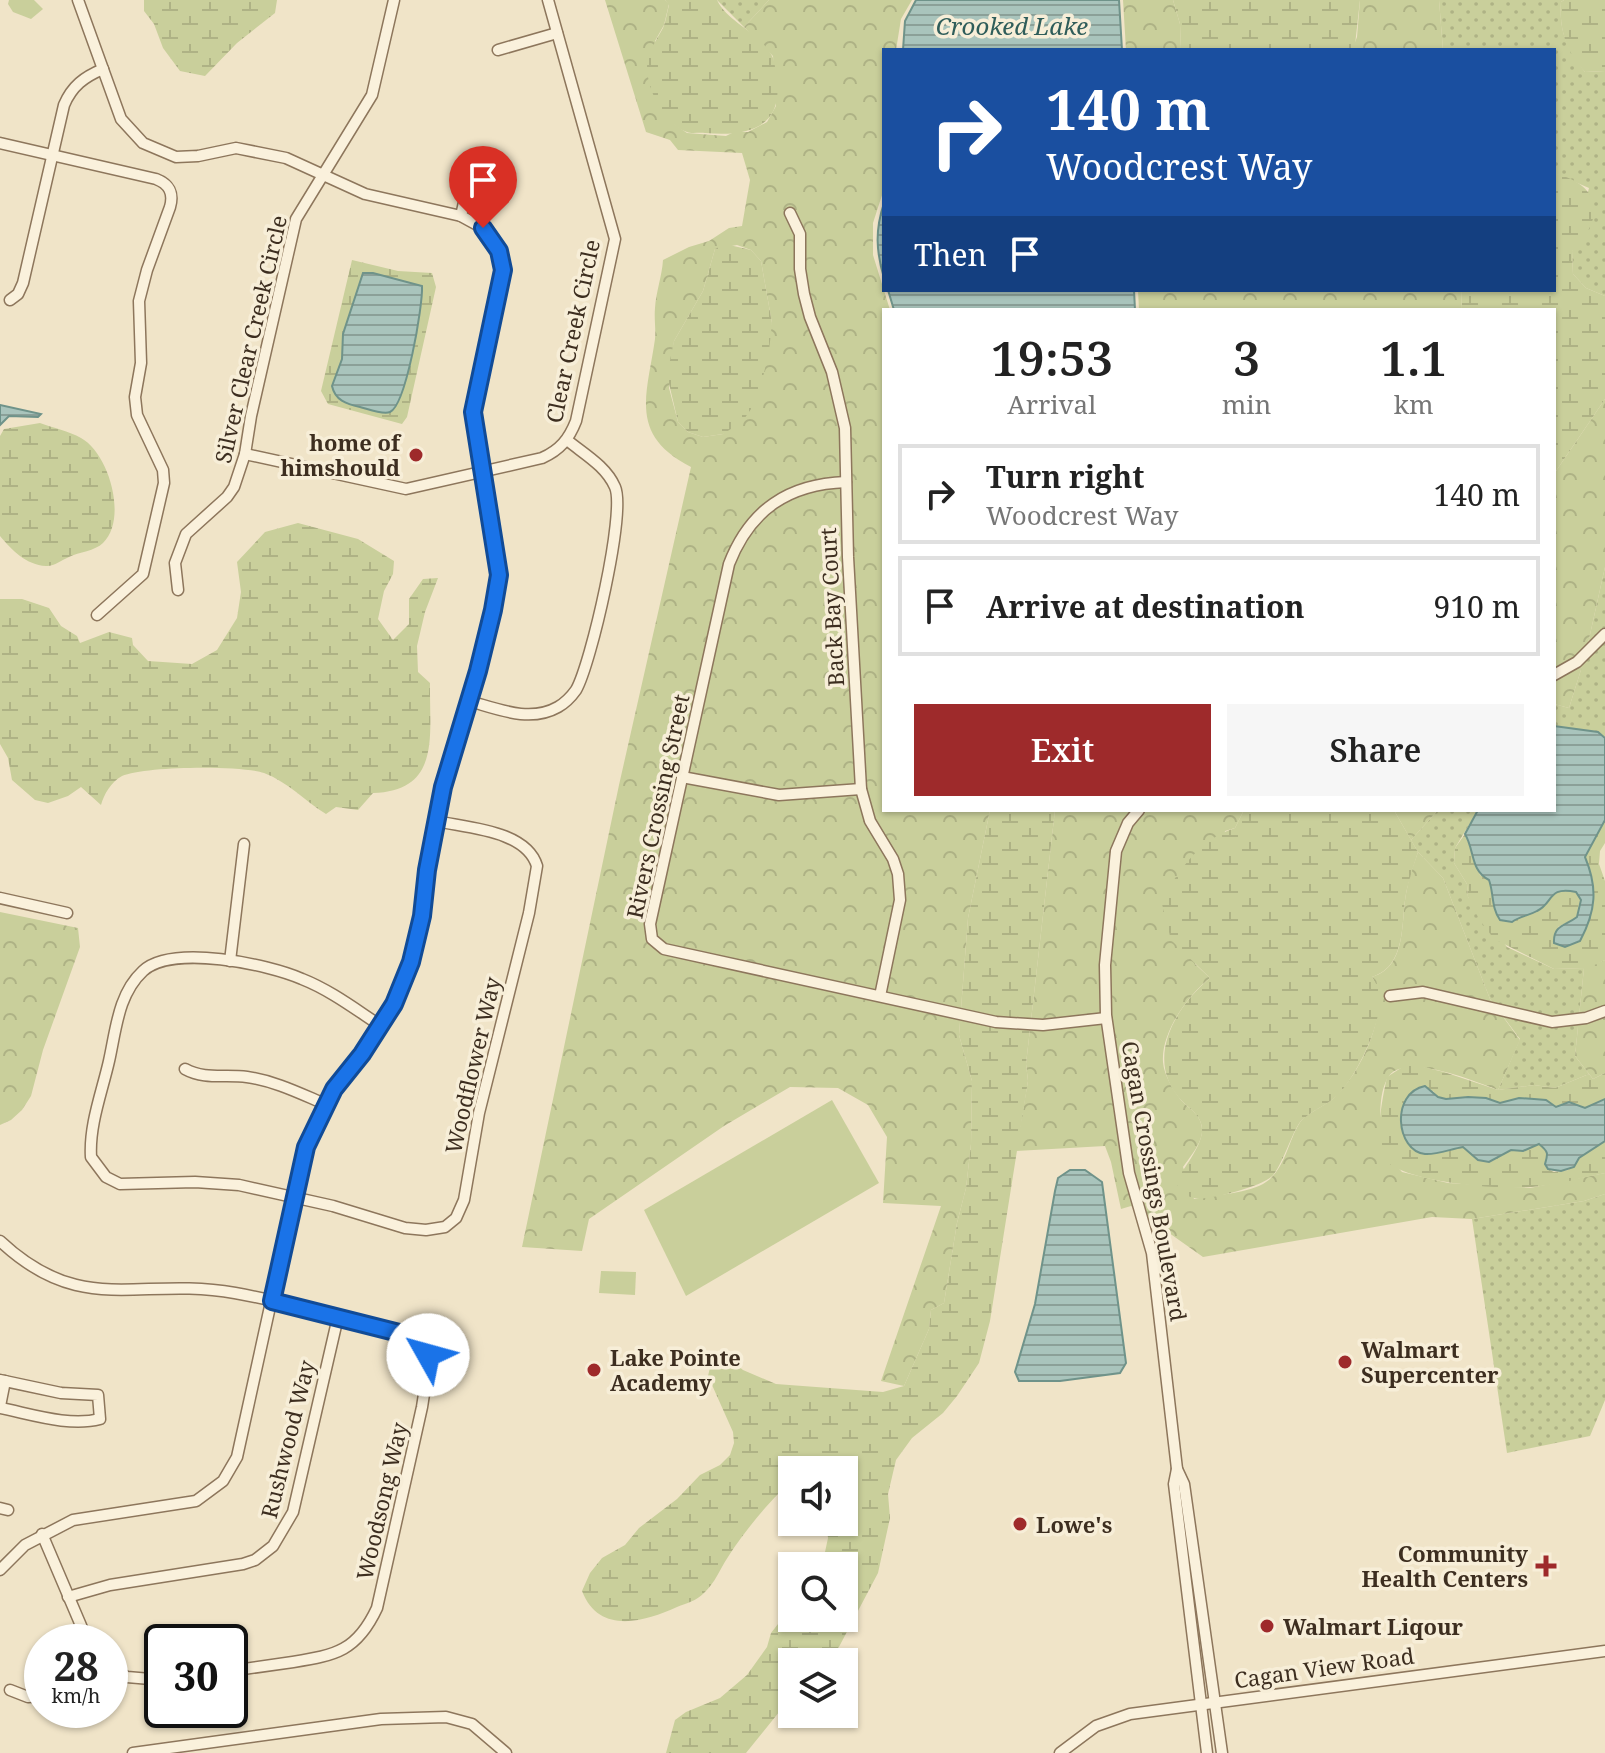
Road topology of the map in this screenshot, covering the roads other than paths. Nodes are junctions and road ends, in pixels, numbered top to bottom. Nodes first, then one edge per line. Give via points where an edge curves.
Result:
1 (78, 0) edge
2 (394, 0) edge
3 (548, 0) edge
4 (557, 33) junction
5 (498, 50) dead end
6 (103, 69) junction
7 (0, 143) edge
8 (52, 155) junction
9 (472, 166) dead end
10 (323, 174) junction
11 (790, 213) dead end
12 (461, 216) junction
13 (10, 300) dead end
14 (567, 440) junction
15 (245, 454) junction
16 (481, 472) junction
17 (846, 482) junction
18 (178, 590) dead end
19 (97, 615) dead end
20 (1605, 634) edge
21 (1556, 674) edge
22 (469, 701) junction
23 (682, 777) junction
24 (861, 789) junction
25 (1137, 812) edge
26 (436, 821) junction
27 (244, 844) dead end
28 (0, 898) edge
29 (67, 913) dead end
30 (230, 961) junction
31 (880, 996) junction
32 (1390, 996) dead end
33 (1605, 1011) edge
34 (1106, 1018) junction
35 (381, 1026) junction
36 (185, 1069) dead end
37 (325, 1104) junction
38 (293, 1196) junction
39 (0, 1241) edge
40 (272, 1301) junction
41 (338, 1317) junction
42 (2, 1380) edge
43 (0, 1407) edge
44 (1177, 1469) junction
45 (42, 1534) junction
46 (0, 1570) edge
47 (68, 1597) junction
48 (80, 1624) edge
49 (1605, 1651) edge
50 (248, 1668) edge
51 (10, 1690) dead end
52 (24, 1695) edge
53 (1214, 1702) junction
54 (1202, 1704) junction
55 (133, 1753) edge
56 (506, 1753) edge
57 (1060, 1753) edge
58 (1207, 1753) edge
59 (1222, 1753) edge

1 - 6 street
2 - 10 street, Silver Clear Creek Circle via 376,86
3 - 4 street, Clear Creek Circle
4 - 5 street
4 - 14 street, Clear Creek Circle via 615,239 576,421
6 - 8 street via 83,79 67,98
6 - 10 street via 121,119 157,151 187,158 225,148 248,149 297,161
7 - 8 street
8 - 13 street via 23,283
8 - 19 street via 156,179 166,185 172,199 139,301 141,363 135,397 164,483 143,574
9 - 12 street
10 - 12 street via 365,194
10 - 15 street, Silver Clear Creek Circle via 292,231
11 - 17 street, Back Bay Court via 800,234 800,269 810,317 840,400
12 - 16 street via 488,233 503,270 473,412
14 - 16 street, Clear Creek Circle via 542,458
14 - 22 street via 598,464 618,495 618,518 583,674 571,697 545,713 528,715
15 - 16 street, Clear Creek Circle via 406,489
15 - 18 street, Silver Clear Creek Circle via 227,497 186,534 175,563
16 - 22 street via 499,575
17 - 23 street, Rivers Crossing Street via 822,483 770,506 738,540
17 - 24 street, Back Bay Court
20 - 21 street via 1577,662
22 - 26 street
23 - 24 street via 779,795
23 - 31 street, Rivers Crossing Street via 650,924 652,939 664,949
24 - 31 street, Back Bay Court via 870,821 898,874 900,900
25 - 34 street, Cagan Crossings Boulevard via 1116,851 1105,965
26 - 35 street via 414,950 399,995
26 - 38 street, Woodflower Way via 507,838 527,850 537,866 460,1212 445,1227 417,1230
27 - 30 street
28 - 29 street
30 - 35 street via 305,980
30 - 38 street via 161,960 145,969 129,989 96,1113 91,1157 106,1177 120,1184 215,1183
31 - 34 street, Rivers Crossing Street via 996,1022 1043,1025
32 - 33 street via 1423,992 1552,1022
34 - 44 street, Cagan Crossings Boulevard via 1129,1173 1152,1253
35 - 37 street
36 - 37 street via 199,1076 277,1083
37 - 38 street
38 - 40 street
39 - 40 street, Woodsong Way via 35,1269 73,1286 207,1289
40 - 41 street, Woodsong Way
40 - 45 street via 241,1446 223,1481 185,1504 88,1516
41 - 47 street, Rushwood Way via 293,1512 273,1546 243,1564 110,1585
41 - 50 street, Woodsong Way via 419,1338 429,1362 377,1608 364,1632 333,1655
42 - 43 street
42 - 43 street via 98,1395 100,1419 52,1419
44 - 53 street, Cagan Crossings Boulevard via 1184,1484
44 - 54 street via 1174,1484
45 - 46 street
45 - 47 street
47 - 48 street
49 - 53 street, Cagan View Road
51 - 52 street
53 - 54 street, Cagan View Road
53 - 59 street, Cagan Crossings Boulevard
54 - 57 street, Cagan View Road via 1109,1719
54 - 58 street
55 - 56 street via 381,1719 446,1717 472,1724

